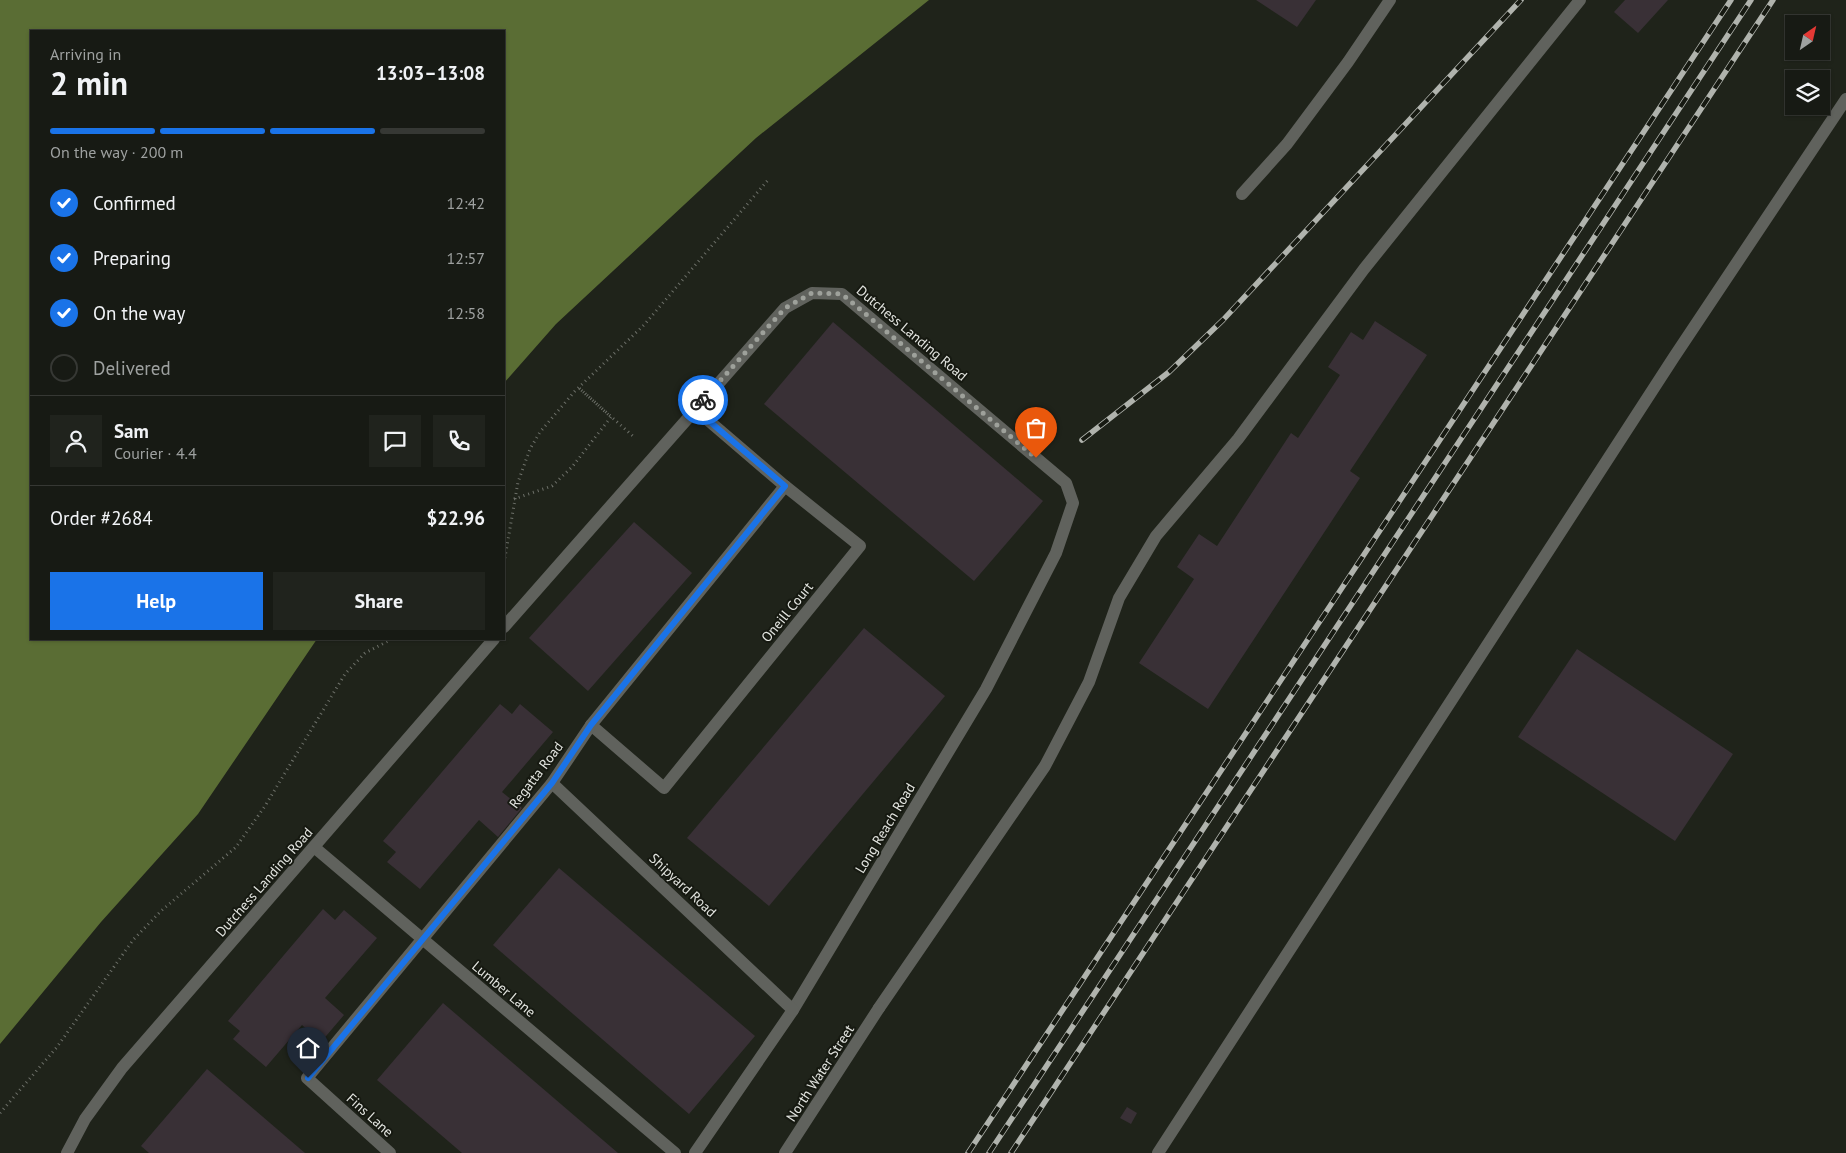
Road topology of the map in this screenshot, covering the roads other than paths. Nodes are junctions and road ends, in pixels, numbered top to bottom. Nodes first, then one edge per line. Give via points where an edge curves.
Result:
1 (1390, 0) edge
2 (1580, 0) edge
3 (1846, 100) edge
4 (1242, 194) dead end
5 (695, 409) junction
6 (785, 486) junction
7 (1073, 503) joint
8 (505, 626) edge
9 (493, 640) edge
10 (591, 725) junction
11 (552, 783) junction
12 (314, 847) junction
13 (421, 938) junction
14 (793, 1010) junction
15 (308, 1078) joint
16 (67, 1153) edge
17 (390, 1153) edge
18 (674, 1153) edge
19 (695, 1153) edge
20 (786, 1153) edge
21 (1158, 1153) edge

1 - 4 street via 1287,144
2 - 20 street, North Water Street via 1364,269 1238,439 1156,536 1118,598 1089,682 1044,766
3 - 21 street via 1674,357
5 - 6 street, Oneill Court
5 - 7 street, Dutchess Landing Road via 785,308 812,293 842,294 1066,483
5 - 8 street, Dutchess Landing Road
6 - 10 street, Regatta Road
6 - 10 street, Oneill Court via 860,546 830,584 664,788
7 - 14 street, Long Reach Road via 1056,553 986,689
9 - 12 street, Dutchess Landing Road
10 - 11 street, Regatta Road
11 - 13 street, Regatta Road
11 - 14 street, Shipyard Road
12 - 13 street, Lumber Lane
12 - 16 street, Dutchess Landing Road via 122,1068 85,1119
13 - 15 street, Regatta Road
13 - 18 street, Lumber Lane
14 - 19 street, Long Reach Road
15 - 17 street, Fins Lane

